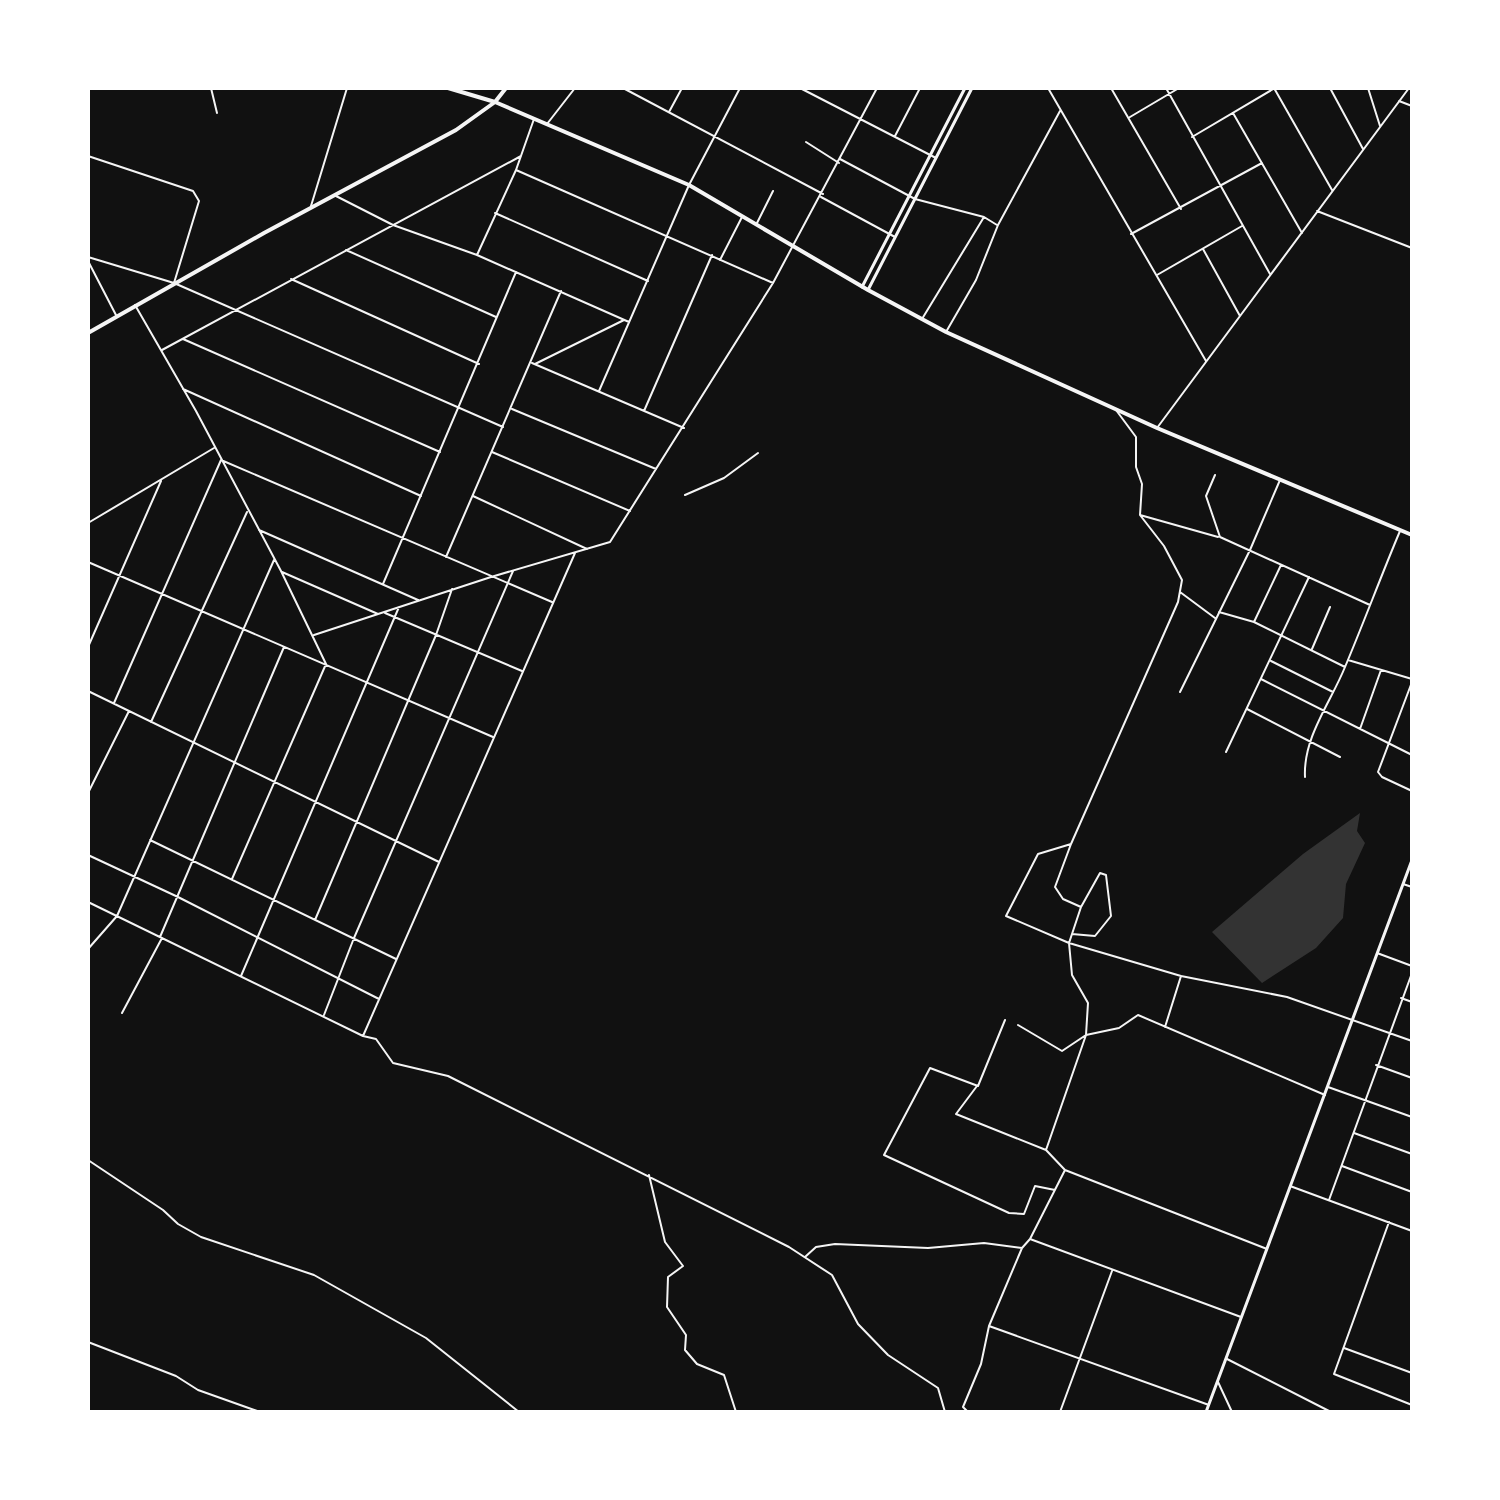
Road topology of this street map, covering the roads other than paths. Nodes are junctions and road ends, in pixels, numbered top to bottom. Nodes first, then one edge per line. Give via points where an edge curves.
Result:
1 (211, 88) edge
2 (346, 88) edge
3 (448, 88) edge
4 (506, 88) edge
5 (575, 88) edge
6 (623, 88) edge
7 (682, 88) edge
8 (740, 88) edge
9 (800, 88) edge
10 (877, 88) edge
11 (920, 88) edge
12 (965, 88) edge
13 (972, 88) edge
14 (1048, 88) edge
15 (1111, 88) edge
16 (1166, 88) edge
17 (1179, 88) edge
18 (1330, 88) edge
19 (1368, 88) edge
20 (1409, 88) edge
21 (1275, 89) edge
22 (629, 90) edge
23 (1169, 94) junction
24 (1399, 101) junction
25 (495, 102) junction
26 (1412, 106) edge
27 (1060, 110) junction
28 (217, 113) dead end
29 (668, 113) junction
30 (1233, 113) junction
31 (861, 118) junction
32 (1129, 118) junction
33 (534, 119) junction
34 (547, 124) junction
35 (1380, 126) junction
36 (895, 136) junction
37 (714, 137) junction
38 (1192, 137) junction
39 (806, 142) dead end
40 (1363, 149) junction
41 (931, 155) junction
42 (88, 156) edge
43 (521, 156) junction
44 (937, 158) junction
45 (839, 161) junction
46 (1262, 163) junction
47 (516, 170) junction
48 (689, 185) junction
49 (1220, 187) junction
50 (773, 191) dead end
51 (1332, 191) junction
52 (334, 195) junction
53 (822, 195) junction
54 (910, 196) junction
55 (915, 199) junction
56 (310, 208) junction
57 (1181, 209) junction
58 (1317, 212) junction
59 (495, 213) junction
60 (744, 215) junction
61 (984, 217) junction
62 (757, 223) junction
63 (393, 225) junction
64 (998, 225) junction
65 (1242, 226) junction
66 (1302, 233) junction
67 (890, 234) junction
68 (1131, 234) junction
69 (666, 235) junction
70 (895, 237) junction
71 (794, 246) junction
72 (1412, 248) edge
73 (1203, 249) junction
74 (346, 250) junction
75 (477, 255) junction
76 (712, 255) junction
77 (88, 259) edge
78 (720, 260) junction
79 (516, 272) junction
80 (1157, 275) junction
81 (1270, 275) junction
82 (291, 279) junction
83 (648, 281) junction
84 (174, 283) junction
85 (773, 283) junction
86 (862, 287) junction
87 (561, 291) junction
88 (868, 291) junction
89 (135, 305) junction
90 (235, 309) junction
91 (1240, 316) junction
92 (117, 317) junction
93 (496, 317) junction
94 (922, 319) junction
95 (624, 320) junction
96 (629, 322) junction
97 (946, 332) junction
98 (88, 333) edge
99 (183, 339) junction
100 (161, 351) junction
101 (1207, 361) junction
102 (533, 363) junction
103 (479, 364) junction
104 (183, 389) junction
105 (599, 392) junction
106 (460, 408) junction
107 (511, 408) junction
108 (1115, 409) junction
109 (644, 411) junction
110 (503, 427) junction
111 (684, 428) junction
112 (1157, 428) junction
113 (214, 448) junction
114 (440, 452) junction
115 (492, 452) junction
116 (758, 453) dead end
117 (221, 460) junction
118 (656, 469) junction
119 (1215, 475) dead end
120 (1280, 480) junction
121 (161, 481) junction
122 (686, 495) dead end
123 (421, 496) junction
124 (473, 496) junction
125 (248, 511) junction
126 (630, 511) junction
127 (1140, 515) junction
128 (88, 523) edge
129 (259, 530) junction
130 (1400, 531) junction
131 (1412, 535) edge
132 (1220, 537) junction
133 (403, 539) junction
134 (588, 549) junction
135 (1250, 550) junction
136 (575, 553) junction
137 (446, 557) junction
138 (274, 560) junction
139 (88, 561) edge
140 (1282, 564) junction
141 (281, 571) junction
142 (513, 571) junction
143 (120, 575) junction
144 (491, 577) junction
145 (1309, 577) junction
146 (508, 583) junction
147 (383, 584) junction
148 (452, 589) junction
149 (1180, 592) junction
150 (160, 593) junction
151 (418, 600) junction
152 (552, 602) junction
153 (1370, 605) junction
154 (399, 607) junction
155 (1330, 607) dead end
156 (203, 612) junction
157 (1219, 612) junction
158 (385, 613) junction
159 (378, 614) junction
160 (394, 617) junction
161 (1215, 618) junction
162 (1254, 622) junction
163 (243, 630) junction
164 (314, 635) junction
165 (436, 635) junction
166 (1282, 636) junction
167 (88, 646) edge
168 (284, 647) junction
169 (1312, 649) junction
170 (479, 653) junction
171 (1348, 660) junction
172 (1270, 661) junction
173 (326, 664) junction
174 (1345, 667) junction
175 (1381, 669) junction
176 (522, 671) junction
177 (1261, 679) junction
178 (1412, 681) edge
179 (366, 682) junction
180 (88, 691) edge
181 (1180, 692) dead end
182 (1333, 692) junction
183 (408, 700) junction
184 (114, 703) junction
185 (1247, 709) junction
186 (129, 711) junction
187 (1324, 711) junction
188 (449, 718) junction
189 (152, 722) junction
190 (1360, 729) junction
191 (494, 737) junction
192 (194, 742) junction
193 (1311, 742) junction
194 (1388, 743) junction
195 (1226, 752) dead end
196 (1412, 755) edge
197 (1340, 757) dead end
198 (235, 762) junction
199 (1305, 777) dead end
200 (275, 782) junction
201 (1412, 791) edge
202 (88, 793) edge
203 (316, 801) junction
204 (357, 821) junction
205 (150, 840) junction
206 (398, 842) junction
207 (1071, 844) junction
208 (88, 855) edge
209 (1412, 860) edge
210 (193, 861) junction
211 (439, 862) junction
212 (135, 875) junction
213 (232, 879) junction
214 (1403, 884) junction
215 (1412, 887) edge
216 (178, 897) junction
217 (274, 900) junction
218 (88, 902) edge
219 (1080, 907) junction
220 (117, 916) junction
221 (315, 920) junction
222 (1072, 934) junction
223 (161, 937) junction
224 (258, 938) junction
225 (354, 938) junction
226 (1069, 943) junction
227 (88, 949) edge
228 (1377, 953) junction
229 (396, 959) junction
230 (1412, 966) edge
231 (1412, 973) edge
232 (241, 976) junction
233 (1181, 976) junction
234 (338, 979) junction
235 (1401, 998) junction
236 (379, 999) junction
237 (1412, 1002) edge
238 (122, 1013) dead end
239 (324, 1016) junction
240 (1005, 1020) dead end
241 (1353, 1020) junction
242 (1018, 1025) dead end
243 (1165, 1027) junction
244 (1388, 1032) junction
245 (1086, 1035) junction
246 (363, 1036) junction
247 (1412, 1041) edge
248 (1376, 1065) junction
249 (1412, 1078) edge
250 (978, 1086) junction
251 (1328, 1087) junction
252 (1325, 1095) junction
253 (1365, 1100) junction
254 (1412, 1117) edge
255 (1354, 1133) junction
256 (1046, 1150) junction
257 (1412, 1154) edge
258 (88, 1160) edge
259 (1341, 1166) junction
260 (1065, 1170) junction
261 (649, 1175) junction
262 (1290, 1186) junction
263 (1055, 1190) junction
264 (1412, 1192) edge
265 (1329, 1200) junction
266 (1389, 1222) junction
267 (1412, 1231) edge
268 (1030, 1239) junction
269 (1022, 1248) junction
270 (1267, 1249) junction
271 (805, 1257) junction
272 (1112, 1270) junction
273 (1242, 1317) junction
274 (989, 1326) junction
275 (88, 1342) edge
276 (1343, 1348) junction
277 (1078, 1358) junction
278 (1226, 1359) junction
279 (1412, 1373) edge
280 (1218, 1382) junction
281 (1209, 1404) junction
282 (1412, 1405) edge
283 (260, 1412) edge
284 (519, 1412) edge
285 (736, 1412) edge
286 (945, 1412) edge
287 (968, 1412) edge
288 (1060, 1412) edge
289 (1206, 1412) edge
290 (1232, 1412) edge
291 (1332, 1412) edge

1 - 28 street
2 - 56 street
3 - 25 main road
4 - 25 main road
5 - 34 street
6 - 22 street
7 - 29 street
8 - 37 street
9 - 31 street
10 - 31 street
11 - 36 street
12 - 41 street
13 - 44 street
14 - 27 street
15 - 32 street
16 - 23 street
17 - 23 street
18 - 40 street
19 - 35 street
20 - 24 street
21 - 30 street
21 - 51 street
22 - 29 street
23 - 32 street
23 - 38 street
24 - 26 street
24 - 35 street
25 - 33 main road
25 - 52 main road via 456,130
27 - 64 street
27 - 68 street
29 - 37 street
30 - 38 street
30 - 46 street
31 - 36 street
31 - 45 street
32 - 57 street
33 - 34 main road
33 - 43 street
34 - 48 main road
35 - 40 street
36 - 41 street
37 - 48 street
37 - 53 street
38 - 49 street
39 - 45 street
40 - 51 street
41 - 44 street
41 - 54 street
42 - 84 street via 193,191 199,201
43 - 47 street
43 - 63 street
44 - 55 street
45 - 53 street
45 - 54 street
46 - 49 street
46 - 66 street
47 - 59 street
47 - 69 street
48 - 60 main road
48 - 69 street
49 - 57 street
49 - 65 street
50 - 62 street
51 - 58 street
52 - 56 main road
52 - 63 street
53 - 67 street
53 - 71 street
54 - 55 street
54 - 67 street
55 - 61 street
55 - 70 street
56 - 84 main road
57 - 68 street
58 - 66 street
58 - 72 street
59 - 75 street
59 - 83 street
60 - 62 main road
60 - 78 street
61 - 64 street
61 - 94 street
62 - 71 main road
63 - 74 street
63 - 75 street
64 - 97 street via 976,280
65 - 73 street
65 - 81 street
66 - 81 street
67 - 70 street
67 - 86 street
68 - 80 street
69 - 76 street
69 - 83 street
70 - 88 street
71 - 85 street
71 - 86 main road
73 - 80 street
73 - 91 street
74 - 82 street
74 - 93 street
75 - 79 street
76 - 78 street
76 - 109 street
77 - 84 street
77 - 92 street
78 - 85 street
79 - 87 street
79 - 93 street
80 - 101 street
81 - 91 street
82 - 90 street
82 - 103 street
83 - 96 street
84 - 89 main road
84 - 90 street
85 - 111 street
86 - 88 main road
87 - 95 street
87 - 102 street
88 - 94 main road
89 - 92 main road
89 - 100 street
90 - 99 street
90 - 106 street
91 - 101 street
92 - 98 main road
93 - 103 street
94 - 97 main road
95 - 96 street
95 - 102 street
96 - 105 street
97 - 108 main road
99 - 100 street
99 - 114 street
100 - 104 street
101 - 112 street
102 - 105 street
102 - 107 street
103 - 106 street
104 - 113 street
104 - 123 street
105 - 109 street
106 - 110 street
106 - 114 street
107 - 110 street
107 - 118 street
108 - 112 main road
108 - 127 street via 1136,436 1136,467 1142,484
109 - 111 street
110 - 115 street
111 - 118 street
112 - 120 main road
113 - 117 street
113 - 121 street
114 - 123 street
115 - 124 street
115 - 126 street
116 - 122 street via 724,478
117 - 125 street
117 - 133 street
117 - 150 street
118 - 126 street
119 - 132 street via 1206,496
120 - 130 main road
120 - 135 street
121 - 128 street
121 - 143 street
123 - 133 street
124 - 134 street
124 - 137 street
125 - 129 street
125 - 156 street
126 - 134 street via 610,542
127 - 132 street
127 - 149 street via 1164,546 1182,580
129 - 138 street
129 - 147 street
130 - 131 main road
130 - 153 street
132 - 135 street
133 - 137 street
133 - 147 street
134 - 136 street
135 - 140 street
135 - 157 street
136 - 142 street
136 - 152 street
137 - 144 street
138 - 141 street
138 - 163 street
139 - 143 street
140 - 145 street
140 - 162 street
141 - 159 street
141 - 164 street
142 - 144 street
142 - 146 street
143 - 150 street
143 - 167 street
144 - 146 street
144 - 148 street
145 - 153 street
145 - 166 street
146 - 152 street
146 - 170 street
147 - 151 street
148 - 151 street
148 - 165 street
149 - 161 street
149 - 207 street
150 - 156 street
150 - 184 street
151 - 154 street
152 - 176 street
153 - 171 street
154 - 158 street
154 - 160 street
155 - 169 street
156 - 163 street
156 - 189 street
157 - 161 street
157 - 162 street
158 - 159 street
158 - 160 street
159 - 164 street
160 - 165 street
160 - 179 street
161 - 181 street
162 - 166 street
163 - 168 street
163 - 192 street
164 - 173 street
165 - 170 street
165 - 183 street
166 - 169 street
166 - 172 street
168 - 173 street
168 - 198 street
169 - 174 street
170 - 176 street
170 - 188 street
171 - 174 street
171 - 175 street
172 - 177 street
172 - 182 street
173 - 179 street
173 - 200 street
174 - 182 street
175 - 178 street
175 - 190 street
176 - 191 street
177 - 185 street
177 - 187 street
178 - 194 street
179 - 183 street
179 - 203 street
180 - 184 street
182 - 187 street
183 - 188 street
183 - 204 street
184 - 186 street
185 - 193 street
185 - 195 street
186 - 189 street
186 - 202 street
187 - 190 street
187 - 193 street
188 - 191 street
188 - 206 street
189 - 192 street
190 - 194 street
191 - 211 street
192 - 198 street
192 - 205 street
193 - 197 street
193 - 199 street via 1304,763
194 - 196 street
194 - 201 street via 1378,772
198 - 200 street
198 - 210 street
200 - 203 street
200 - 213 street
203 - 204 street
203 - 217 street
204 - 206 street
204 - 221 street
205 - 210 street
205 - 212 street
206 - 211 street
206 - 225 street
207 - 219 street via 1055,887 1063,899
207 - 226 street via 1038,854 1006,916
208 - 212 street
209 - 214 street
210 - 213 street
210 - 216 street
211 - 229 street
212 - 216 street
212 - 220 street
213 - 217 street
214 - 215 street
214 - 228 street
216 - 223 street
216 - 224 street
217 - 221 street
217 - 224 street
218 - 220 street
219 - 222 street
219 - 222 street via 1100,873 1106,875 1111,916 1095,936
220 - 223 street
220 - 227 street
221 - 225 street
222 - 226 street
223 - 232 street
223 - 238 street
224 - 232 street
224 - 234 street
225 - 229 street
225 - 234 street
226 - 233 street
226 - 245 street via 1072,975 1088,1003
228 - 230 street
228 - 241 street
229 - 236 street
231 - 235 street
232 - 239 street
233 - 241 street via 1287,997
233 - 243 street
234 - 236 street
234 - 239 street
235 - 237 street
235 - 244 street
236 - 246 street
239 - 246 street
240 - 250 street
241 - 244 street
241 - 251 street
242 - 245 street via 1062,1050
243 - 245 street via 1138,1015 1119,1028
243 - 252 street
244 - 247 street
244 - 248 street
245 - 256 street
246 - 261 street via 376,1039 393,1063 448,1076
248 - 249 street
248 - 253 street
250 - 256 street via 956,1114
250 - 263 street via 930,1068 884,1155 1009,1213 1024,1214 1035,1186
251 - 252 street
251 - 253 street
252 - 262 street
253 - 254 street
253 - 255 street
255 - 257 street
255 - 259 street
256 - 260 street
258 - 284 street via 201,1237 314,1275 426,1338
259 - 264 street
259 - 265 street
260 - 263 street
260 - 270 street
261 - 271 street
261 - 285 street via 665,1242 683,1266 669,1277 667,1307 686,1335 685,1350 698,1364 724,1375
262 - 265 street
262 - 270 street
263 - 268 street
265 - 266 street
266 - 267 street
266 - 276 street
268 - 269 street
268 - 272 street
269 - 271 street via 984,1243 928,1248 835,1244 816,1247
269 - 274 street
270 - 273 street
271 - 286 street via 832,1275 858,1324 888,1355 938,1388
272 - 273 street
272 - 277 street
273 - 278 street
274 - 277 street
274 - 287 street via 981,1364 963,1407
275 - 283 street
276 - 279 street
276 - 282 street via 1334,1374
277 - 281 street
277 - 288 street
278 - 280 street
278 - 291 street
280 - 281 street
280 - 290 street
281 - 289 street

